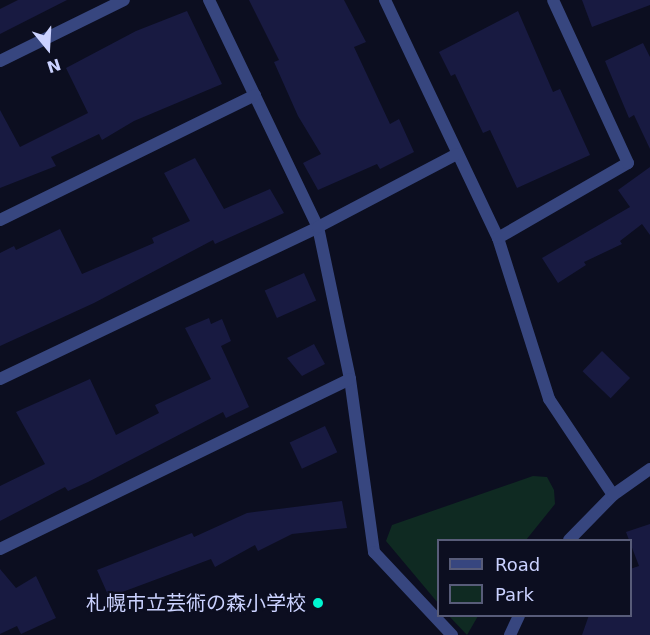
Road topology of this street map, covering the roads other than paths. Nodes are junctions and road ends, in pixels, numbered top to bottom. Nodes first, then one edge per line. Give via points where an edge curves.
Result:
1 (124, 0) edge
2 (209, 0) edge
3 (385, 0) edge
4 (553, 0) edge
5 (0, 61) edge
6 (255, 95) junction
7 (458, 154) junction
8 (0, 220) edge
9 (318, 227) junction
10 (498, 238) junction
11 (350, 379) junction
12 (0, 380) edge
13 (650, 469) edge
14 (613, 495) junction
15 (570, 539) edge
16 (0, 549) edge
17 (518, 617) edge
18 (452, 635) edge
19 (510, 635) edge

1 - 5 street
2 - 6 street
3 - 7 street
4 - 10 street via 628,163
6 - 8 street
6 - 9 street
7 - 9 street
7 - 10 street
9 - 11 street
9 - 12 street
10 - 14 street via 549,399
11 - 16 street
11 - 18 street via 374,552
13 - 14 street
14 - 15 street
17 - 19 street

